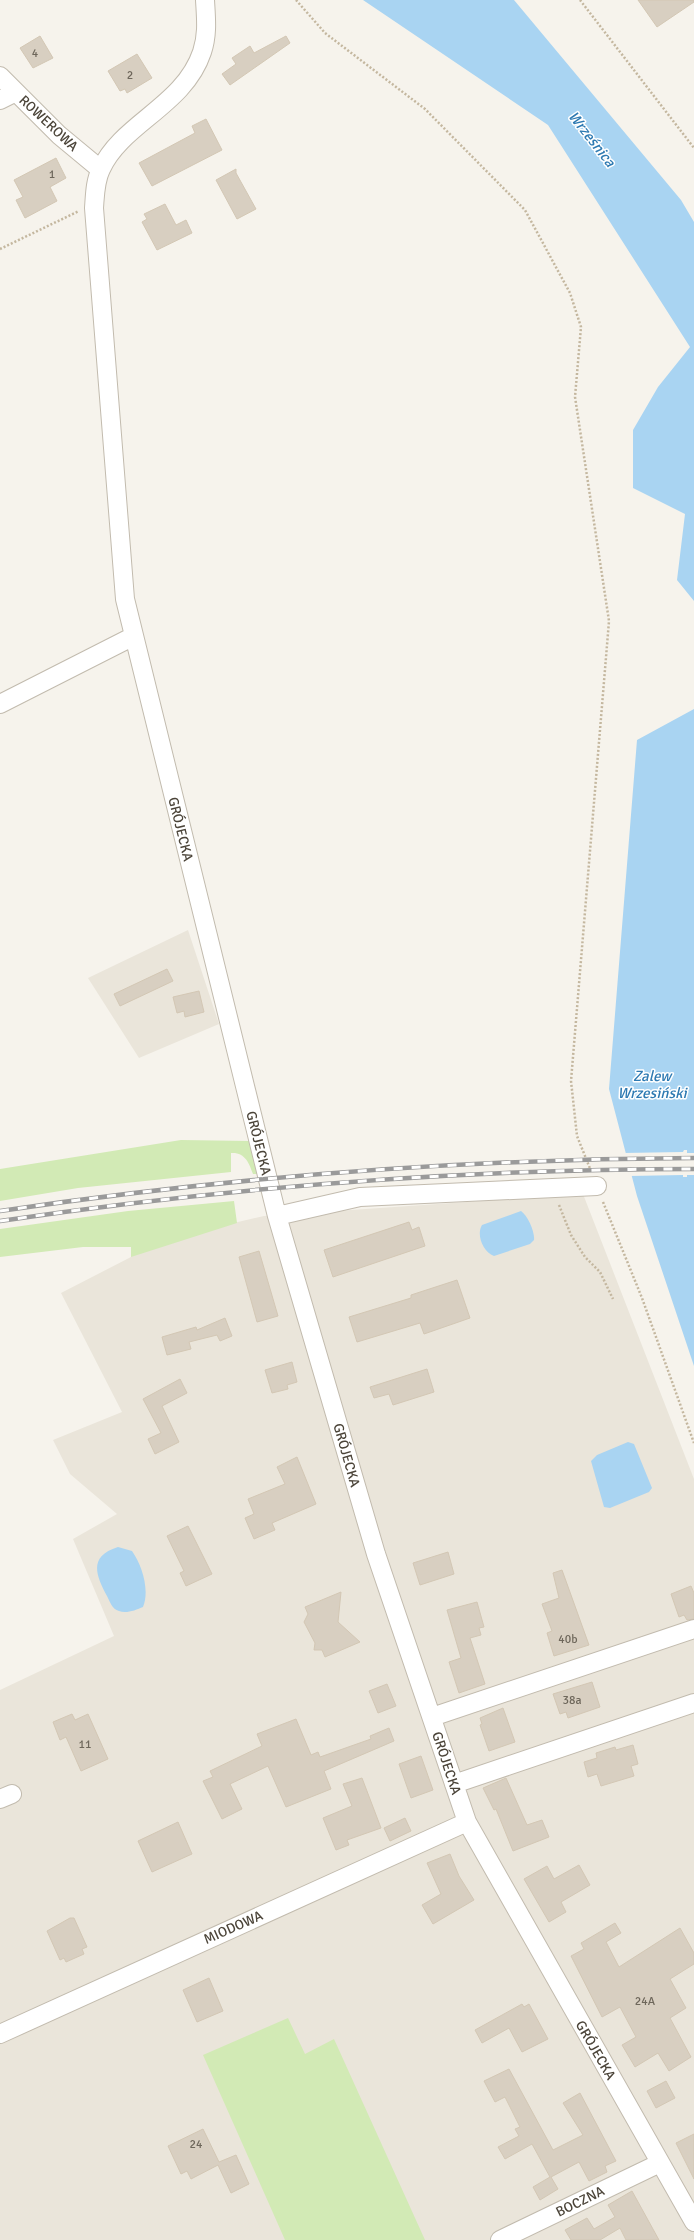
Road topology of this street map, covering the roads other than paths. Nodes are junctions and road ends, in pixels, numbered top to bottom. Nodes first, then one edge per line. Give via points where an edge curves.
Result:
1 (205, 0) edge
2 (0, 76) edge
3 (16, 92) junction
4 (0, 100) edge
5 (100, 169) junction
6 (134, 636) junction
7 (0, 704) edge
8 (597, 1186) road end
9 (276, 1216) junction
10 (694, 1629) edge
11 (694, 1703) edge
12 (432, 1717) junction
13 (454, 1784) junction
14 (467, 1822) junction
15 (0, 2034) edge
16 (660, 2162) junction
17 (694, 2222) edge
18 (500, 2240) edge

1 - 5 street via 207,31 202,52 191,74 174,96 116,146
2 - 3 street, ROWEROWA
3 - 4 street
3 - 5 street, ROWEROWA via 59,135
5 - 6 street, GRÓJECKA via 95,188 94,208 125,599
6 - 7 street
6 - 9 street, GRÓJECKA
8 - 9 street via 360,1197
9 - 12 street, GRÓJECKA via 376,1554
10 - 12 street
11 - 13 street
12 - 13 street, GRÓJECKA
13 - 14 street, GRÓJECKA
14 - 15 street, MIODOWA
14 - 16 street, GRÓJECKA
16 - 17 street, GRÓJECKA
16 - 18 street, BOCZNA

